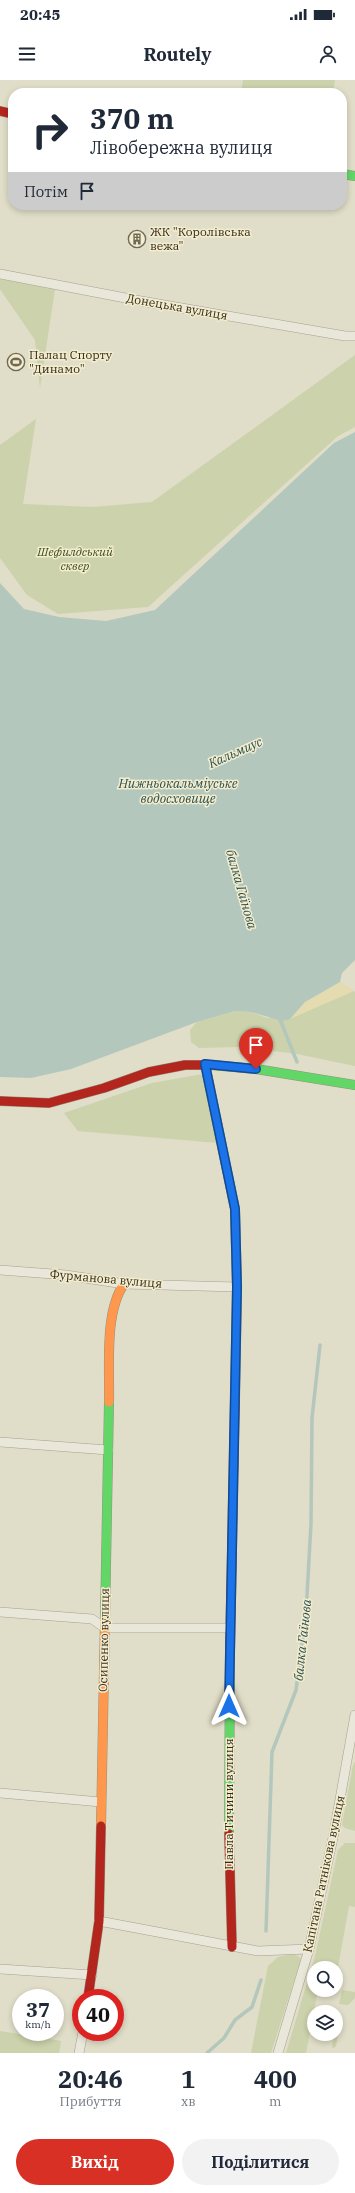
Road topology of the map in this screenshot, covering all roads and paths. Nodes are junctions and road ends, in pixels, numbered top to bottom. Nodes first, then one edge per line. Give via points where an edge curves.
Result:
1 (0, 274) edge
2 (355, 336) edge
3 (205, 1064) junction
4 (355, 1085) edge
5 (0, 1101) edge
6 (0, 1270) edge
7 (124, 1284) junction
8 (237, 1287) junction
9 (0, 1442) edge
10 (108, 1450) junction
11 (0, 1612) edge
12 (105, 1628) junction
13 (230, 1628) junction
14 (355, 1715) edge
15 (0, 1793) edge
16 (101, 1802) junction
17 (99, 1921) junction
18 (232, 1947) junction
19 (309, 1949) junction
20 (0, 1968) edge
21 (92, 1975) junction
22 (90, 1989) edge
23 (81, 2041) edge
24 (79, 2053) edge
25 (278, 2053) edge

1 - 2 street, Донецька вулиця via 141,301
3 - 4 street via 256,1069
3 - 5 street via 149,1072 50,1104
3 - 8 street, Павла Тичини вулиця via 235,1209
6 - 7 street, Фурманова вулиця via 66,1275
7 - 8 street, Фурманова вулиця
7 - 10 street, Осипенко вулиця via 116,1295 111,1317
8 - 13 street, Павла Тичини вулиця
9 - 10 street
10 - 12 street, Осипенко вулиця
11 - 12 street via 92,1619
12 - 13 street
12 - 16 street, Осипенко вулиця
13 - 18 street, Павла Тичини вулиця via 229,1832
14 - 19 street, Капітана Ратнікова вулиця via 334,1833
15 - 16 street
16 - 17 street, Осипенко вулиця
17 - 18 street
17 - 21 street, Осипенко вулиця
18 - 19 street via 258,1951
19 - 25 street, Капітана Ратнікова вулиця
20 - 21 street
21 - 22 street, Осипенко вулиця
23 - 24 street

